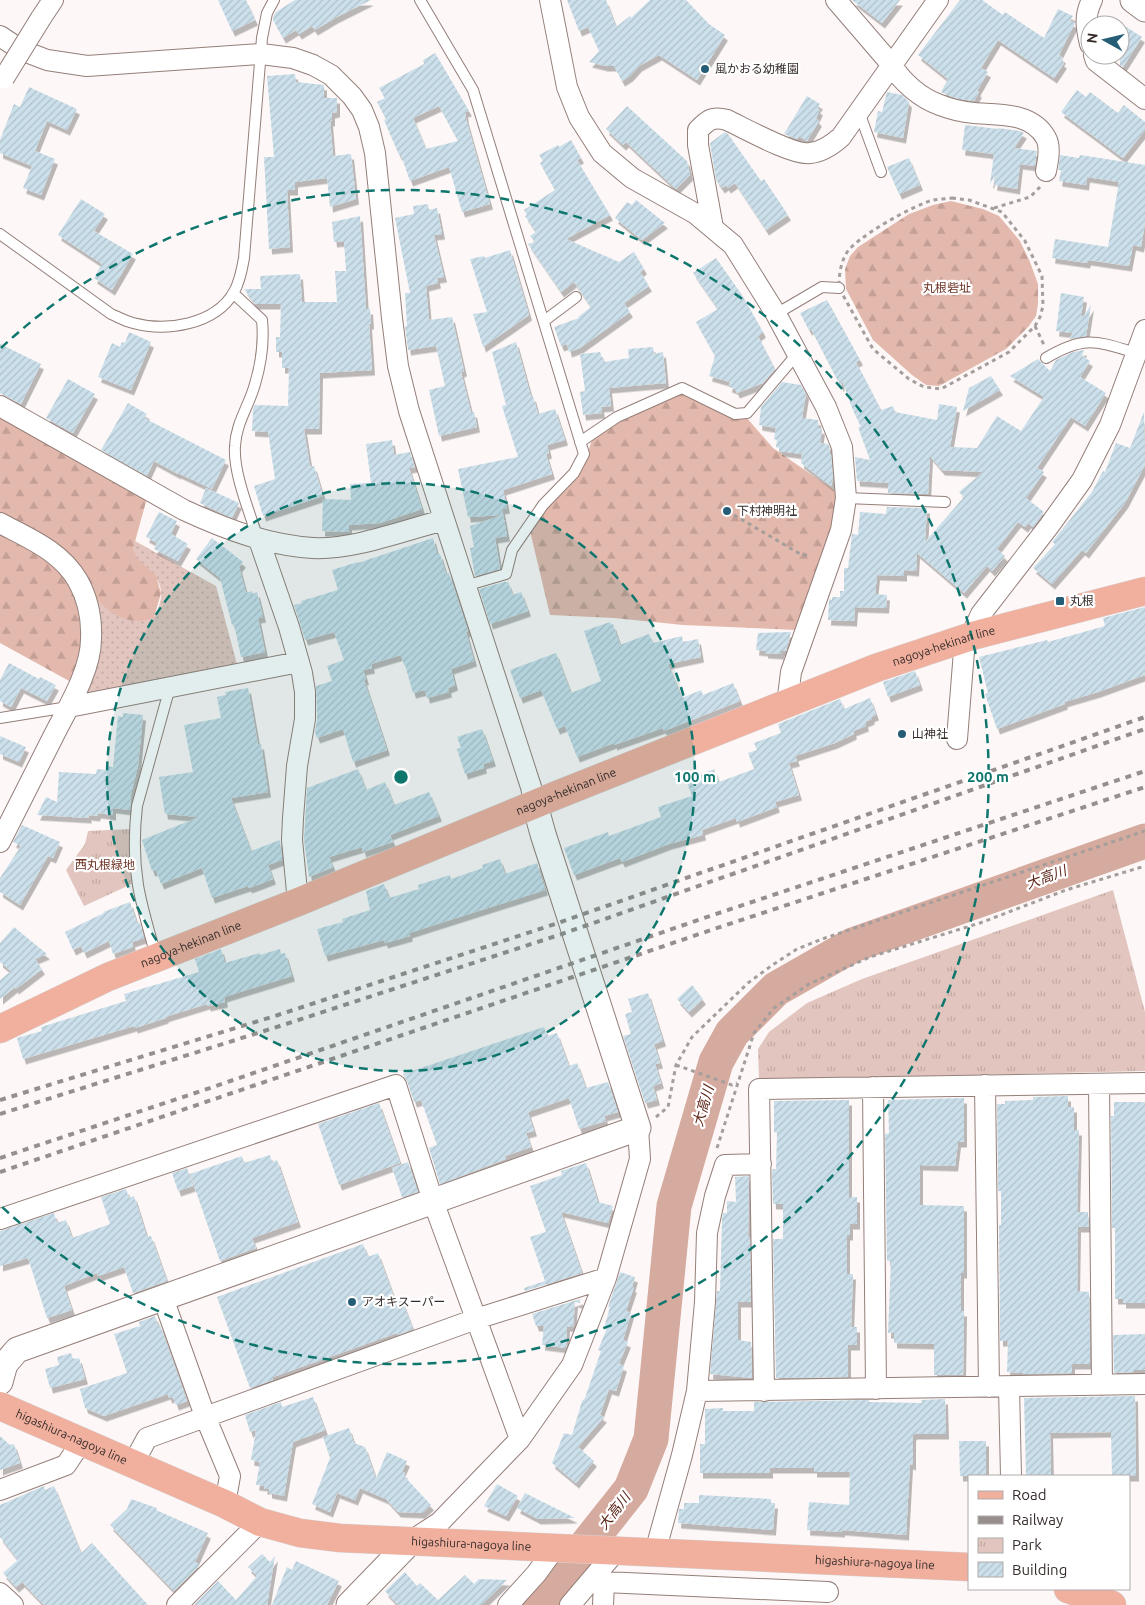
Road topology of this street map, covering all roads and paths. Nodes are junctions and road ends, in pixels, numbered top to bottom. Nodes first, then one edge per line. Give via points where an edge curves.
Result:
1 (53, 0) edge
2 (274, 0) edge
3 (420, 0) edge
4 (550, 0) edge
5 (836, 0) edge
6 (938, 0) edge
7 (1092, 0) edge
8 (1133, 0) edge
9 (1145, 9) edge
10 (1087, 15) edge
11 (0, 36) edge
12 (261, 54) junction
13 (892, 64) junction
14 (1101, 65) edge
15 (2, 81) edge
16 (1145, 99) edge
17 (859, 112) junction
18 (1046, 171) joint
19 (881, 172) dead end
20 (993, 208) junction
21 (713, 228) junction
22 (0, 234) edge
23 (839, 288) junction
24 (233, 292) junction
25 (576, 297) dead end
26 (776, 314) junction
27 (544, 321) junction
28 (1145, 330) edge
29 (797, 354) junction
30 (1140, 355) edge
31 (1046, 358) dead end
32 (0, 406) edge
33 (580, 442) junction
34 (846, 498) junction
35 (945, 502) dead end
36 (734, 515) dead end
37 (444, 520) junction
38 (0, 523) edge
39 (259, 540) junction
40 (832, 553) junction
41 (465, 586) junction
42 (1145, 591) edge
43 (972, 636) junction
44 (299, 662) junction
45 (170, 687) junction
46 (787, 705) junction
47 (68, 707) junction
48 (0, 718) edge
49 (957, 739) dead end
50 (536, 805) junction
51 (1145, 831) edge
52 (0, 842) edge
53 (1145, 866) edge
54 (298, 902) junction
55 (157, 958) junction
56 (0, 1028) edge
57 (676, 1065) junction
58 (738, 1082) junction
59 (1145, 1083) edge
60 (1099, 1084) junction
61 (985, 1085) junction
62 (873, 1088) junction
63 (638, 1128) junction
64 (715, 1154) dead end
65 (761, 1164) junction
66 (434, 1201) junction
67 (0, 1218) edge
68 (606, 1278) junction
69 (163, 1298) junction
70 (476, 1319) junction
71 (0, 1382) edge
72 (1145, 1384) edge
73 (1102, 1385) junction
74 (989, 1387) junction
75 (1009, 1387) junction
76 (876, 1389) junction
77 (697, 1391) junction
78 (764, 1391) junction
79 (0, 1406) edge
80 (205, 1416) junction
81 (520, 1439) junction
82 (82, 1441) junction
83 (133, 1464) junction
84 (1011, 1475) edge
85 (0, 1490) edge
86 (225, 1504) junction
87 (260, 1522) junction
88 (411, 1541) junction
89 (561, 1548) junction
90 (612, 1550) junction
91 (655, 1552) junction
92 (840, 1561) junction
93 (968, 1566) edge
94 (1071, 1590) edge
95 (0, 1593) edge
96 (826, 1598) edge
97 (12, 1605) edge
98 (177, 1605) edge
99 (349, 1605) edge
100 (508, 1605) edge
101 (570, 1605) edge
102 (603, 1605) edge
103 (1112, 1605) edge

1 - 15 street, bridge
2 - 12 lane via 264,23
3 - 27 lane via 473,90
4 - 21 street via 567,87 579,117 602,153 632,178 696,214
5 - 13 street
6 - 13 street
7 - 10 street
8 - 9 street
11 - 12 street via 47,60 87,66
12 - 24 lane via 244,258 241,276
12 - 37 street via 293,58 331,75 352,96 369,127 375,154 398,366
13 - 17 street
13 - 18 street via 898,75 921,96 940,105 965,112 1014,116 1033,124 1046,138 1049,156
14 - 16 street
17 - 19 lane
17 - 21 street via 841,137 829,147 809,154 794,151 727,120 706,121 698,130 698,145
18 - 20 path via 1044,184 1030,197
20 - 23 path via 952,198 934,200 906,210 853,244 840,268
20 - 23 path via 1002,212 1025,241 1042,276 1040,317 1009,352 942,389 924,388 873,349
21 - 26 street via 733,245
22 - 24 lane via 111,314 131,323 156,326 192,322 208,316
23 - 26 lane via 822,288
24 - 39 lane via 262,320 256,384 238,426 234,448 235,463
25 - 27 lane
26 - 29 street
27 - 33 lane
28 - 30 street
29 - 33 lane via 748,413 736,414 682,388 617,417
29 - 34 street via 826,407 842,447
30 - 31 lane via 1089,342 1072,344
30 - 43 street via 1082,480 983,608
32 - 39 street via 184,510
33 - 41 lane via 584,454 574,473 543,505 512,550 506,574
34 - 35 lane
34 - 40 street via 841,530
36 - 40 path via 802,556
37 - 39 street via 348,545 314,548
37 - 41 street
38 - 47 street via 43,545 61,560 77,579 88,603 91,640 87,664
39 - 44 street
40 - 46 street via 791,672
41 - 50 street
42 - 43 main road, nagoya-hekinan line
43 - 46 main road, nagoya-hekinan line via 876,668
43 - 49 street via 964,651
44 - 45 street
44 - 54 street via 305,692 305,719 297,766 292,840
45 - 47 street
45 - 55 lane via 136,818 138,885
46 - 50 main road, nagoya-hekinan line
47 - 48 lane
47 - 52 street
50 - 54 main road, nagoya-hekinan line
50 - 63 street
51 - 57 path via 797,949 748,983 692,1037
53 - 58 path via 870,957 809,984 774,1008 754,1033
54 - 55 main road, nagoya-hekinan line
55 - 56 main road, nagoya-hekinan line via 108,977
57 - 58 path via 732,1085
57 - 63 path via 668,1107
58 - 64 path
59 - 60 street
60 - 61 street
60 - 73 street
61 - 62 street
61 - 74 street
62 - 65 street via 759,1089
62 - 76 street
63 - 66 street
63 - 68 street via 640,1158
65 - 77 street via 725,1165 715,1196 707,1233
65 - 78 street
66 - 67 street via 396,1085
66 - 69 street
66 - 70 street
68 - 70 street
68 - 81 street via 572,1365
69 - 71 street via 17,1350 5,1364
69 - 80 street
70 - 80 street
70 - 81 street
72 - 73 street
73 - 75 street
74 - 75 street
74 - 76 street
75 - 84 street
76 - 78 street
77 - 78 street
77 - 91 street
79 - 82 main road, higashiura-nagoya line
80 - 83 street via 147,1438
80 - 86 street via 230,1476
81 - 88 street via 440,1522
82 - 83 main road, higashiura-nagoya line
82 - 85 street via 66,1464
83 - 86 main road, higashiura-nagoya line
86 - 87 main road, higashiura-nagoya line
87 - 88 main road, higashiura-nagoya line via 340,1538
87 - 98 street
88 - 89 main road, higashiura-nagoya line
88 - 99 street
89 - 90 main road, higashiura-nagoya line
89 - 100 street
90 - 91 main road, higashiura-nagoya line
90 - 101 street
91 - 92 main road, higashiura-nagoya line
92 - 93 main road, higashiura-nagoya line
92 - 96 street
94 - 103 main road
95 - 97 street
96 - 102 street via 604,1582

